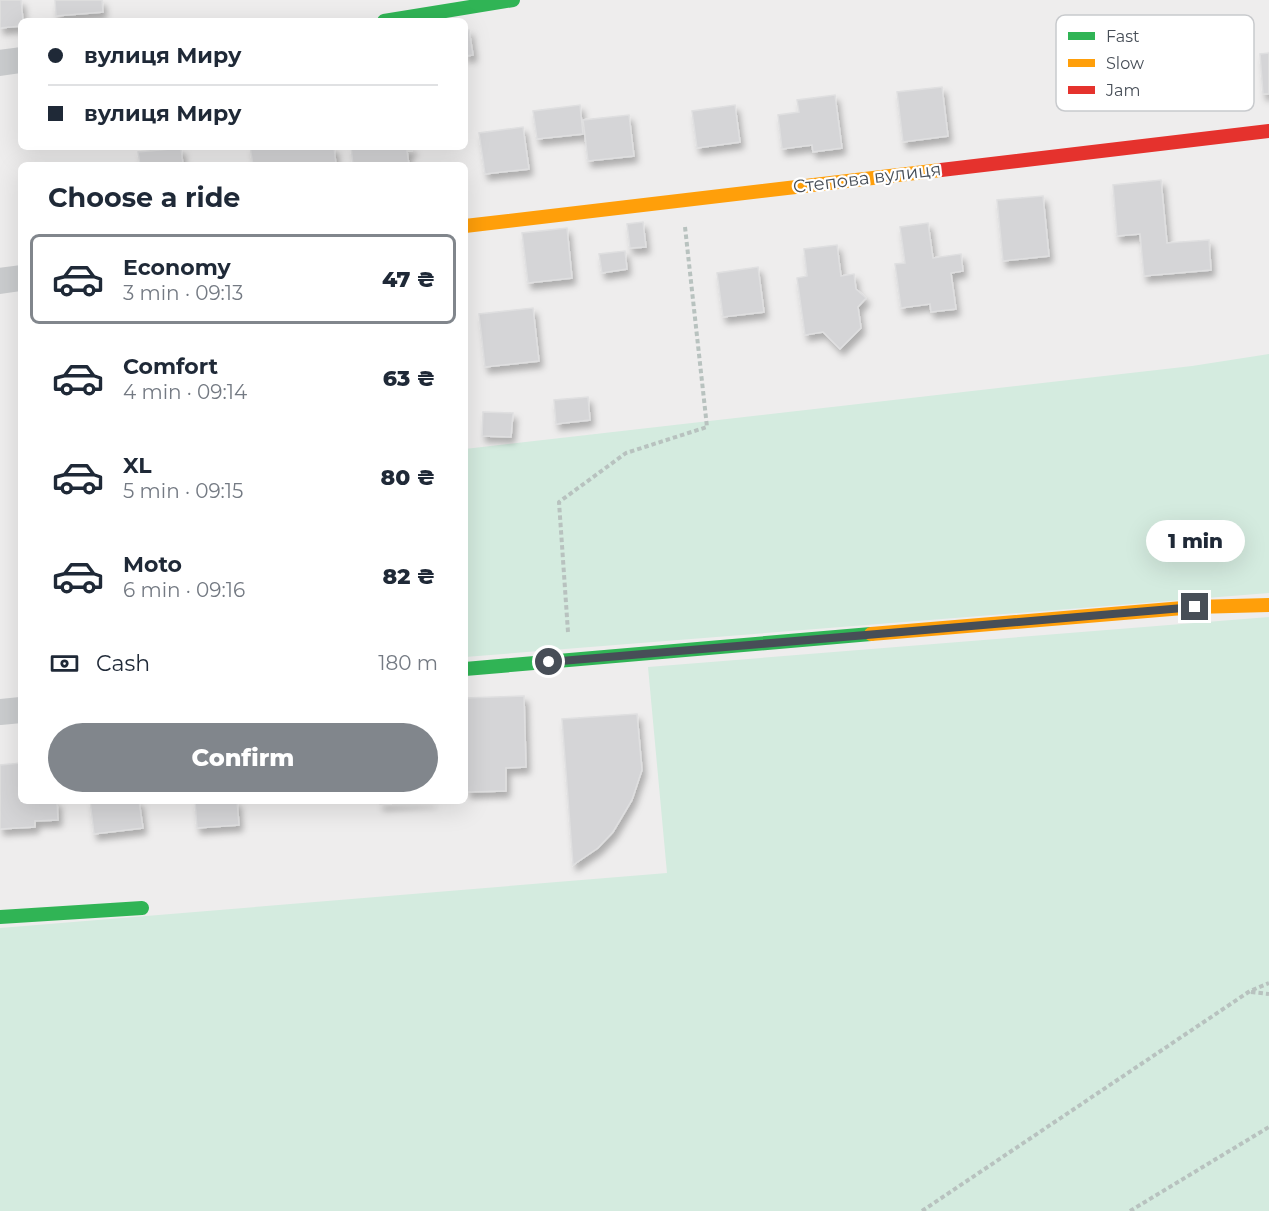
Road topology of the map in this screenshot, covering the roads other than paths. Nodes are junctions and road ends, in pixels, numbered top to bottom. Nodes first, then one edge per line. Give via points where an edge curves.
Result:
1 (513, 0) edge
2 (402, 18) edge
3 (18, 60) edge
4 (0, 63) edge
5 (1269, 131) edge
6 (468, 226) edge
7 (18, 278) edge
8 (0, 281) edge
9 (1269, 605) edge
10 (468, 669) edge
11 (18, 710) edge
12 (0, 712) edge
13 (142, 908) dead end
14 (0, 917) edge

1 - 2 street
3 - 4 street
5 - 6 street, Степова вулиця
7 - 8 street
9 - 10 street via 1195,607
11 - 12 street
13 - 14 street

